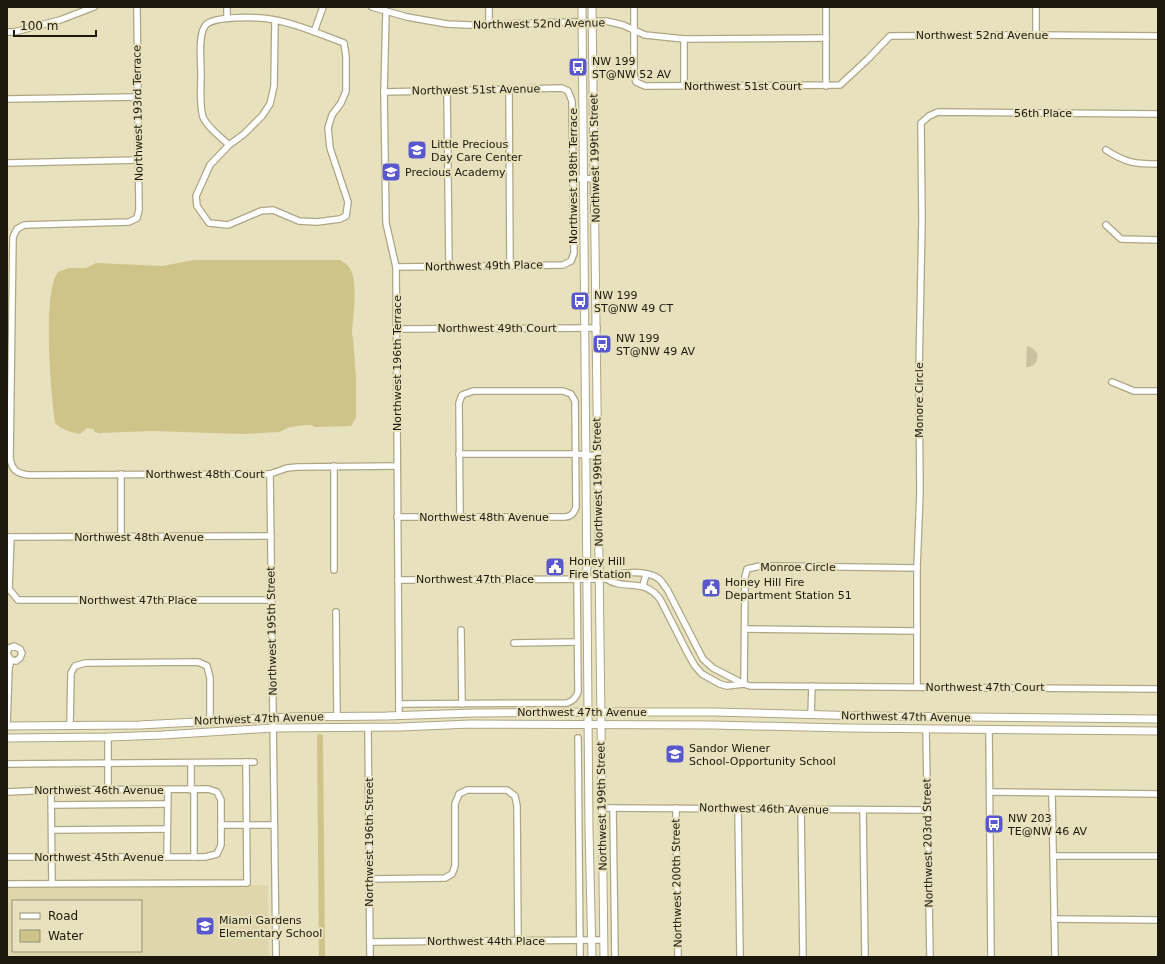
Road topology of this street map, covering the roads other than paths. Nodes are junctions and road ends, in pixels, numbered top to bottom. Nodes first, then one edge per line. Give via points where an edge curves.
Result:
1 (94, 7) edge
2 (137, 7) edge
3 (227, 7) edge
4 (323, 7) edge
5 (372, 7) edge
6 (489, 7) edge
7 (582, 7) edge
8 (592, 7) edge
9 (634, 7) edge
10 (826, 7) edge
11 (1036, 7) edge
12 (386, 12) junction
13 (227, 18) junction
14 (275, 20) junction
15 (582, 22) junction
16 (592, 22) junction
17 (489, 24) junction
18 (635, 31) junction
19 (7, 32) edge
20 (314, 32) junction
21 (1036, 35) junction
22 (1158, 36) edge
23 (826, 38) junction
24 (684, 39) junction
25 (684, 85) junction
26 (826, 86) junction
27 (509, 89) junction
28 (447, 90) junction
29 (568, 91) joint
30 (384, 92) junction
31 (138, 97) junction
32 (7, 99) edge
33 (1158, 114) edge
34 (929, 116) joint
35 (229, 145) junction
36 (1106, 150) dead end
37 (139, 160) junction
38 (7, 163) edge
39 (1158, 164) edge
40 (573, 178) junction
41 (584, 178) junction
42 (595, 179) junction
43 (1106, 225) dead end
44 (1158, 240) edge
45 (571, 261) joint
46 (510, 265) junction
47 (449, 266) junction
48 (396, 267) junction
49 (585, 328) junction
50 (597, 328) junction
51 (397, 329) junction
52 (9, 371) edge
53 (1112, 382) dead end
54 (1158, 391) edge
55 (459, 454) junction
56 (575, 454) junction
57 (586, 456) junction
58 (598, 456) junction
59 (334, 466) junction
60 (397, 466) junction
61 (121, 474) junction
62 (270, 474) junction
63 (397, 517) junction
64 (460, 517) junction
65 (271, 536) junction
66 (121, 537) junction
67 (9, 538) edge
68 (917, 568) junction
69 (334, 570) dead end
70 (646, 574) junction
71 (577, 579) junction
72 (588, 579) junction
73 (603, 579) junction
74 (398, 580) junction
75 (643, 586) junction
76 (272, 600) junction
77 (336, 612) dead end
78 (745, 629) junction
79 (461, 630) dead end
80 (917, 631) junction
81 (577, 642) junction
82 (514, 643) dead end
83 (697, 648) junction
84 (7, 654) edge
85 (688, 654) junction
86 (11, 660) junction
87 (744, 684) junction
88 (812, 686) junction
89 (918, 687) junction
90 (1158, 689) edge
91 (399, 704) junction
92 (462, 704) junction
93 (588, 712) junction
94 (601, 712) junction
95 (778, 714) junction
96 (811, 715) junction
97 (337, 716) junction
98 (399, 716) junction
99 (273, 717) junction
100 (916, 717) junction
101 (1007, 718) junction
102 (1158, 719) edge
103 (210, 721) junction
104 (588, 724) junction
105 (600, 724) junction
106 (124, 725) junction
107 (7, 726) edge
108 (70, 726) junction
109 (762, 726) junction
110 (388, 727) junction
111 (273, 728) junction
112 (368, 728) junction
113 (926, 729) junction
114 (989, 729) junction
115 (1158, 731) edge
116 (56, 737) junction
117 (108, 737) junction
118 (7, 738) edge
119 (578, 738) dead end
120 (246, 762) junction
121 (254, 762) dead end
122 (191, 763) junction
123 (7, 764) edge
124 (108, 764) junction
125 (52, 790) junction
126 (108, 790) junction
127 (168, 790) junction
128 (192, 790) junction
129 (7, 792) edge
130 (990, 792) junction
131 (1052, 794) junction
132 (1158, 794) edge
133 (167, 804) junction
134 (52, 805) junction
135 (602, 808) junction
136 (613, 808) junction
137 (676, 808) junction
138 (738, 808) junction
139 (801, 809) junction
140 (863, 810) junction
141 (927, 810) junction
142 (221, 825) junction
143 (247, 825) junction
144 (274, 825) junction
145 (52, 830) junction
146 (167, 830) junction
147 (167, 856) junction
148 (1053, 856) junction
149 (1158, 856) edge
150 (7, 857) edge
151 (52, 857) junction
152 (193, 857) junction
153 (369, 879) junction
154 (52, 883) junction
155 (7, 884) edge
156 (1054, 919) junction
157 (1158, 920) edge
158 (518, 940) junction
159 (581, 940) junction
160 (592, 940) junction
161 (603, 940) junction
162 (370, 942) junction
163 (276, 957) edge
164 (370, 957) edge
165 (580, 957) edge
166 (592, 957) edge
167 (604, 957) edge
168 (615, 957) edge
169 (678, 957) edge
170 (740, 957) edge
171 (803, 957) edge
172 (865, 957) edge
173 (930, 957) edge
174 (991, 957) edge
175 (1055, 957) edge

1 - 19 street via 60,20
2 - 31 street, Northwest 193rd Terrace
3 - 13 street
4 - 20 street
5 - 12 street, Northwest 52nd Avenue
6 - 17 street
7 - 15 main road, Northwest 199th Street
8 - 16 main road, Northwest 199th Street
9 - 18 street
10 - 23 street
11 - 21 street
12 - 17 street, Northwest 52nd Avenue via 447,24
12 - 30 street, Northwest 196th Terrace
13 - 14 street
13 - 35 street via 205,24 202,31 202,107 203,119
14 - 20 street
14 - 35 street via 274,86 270,104 244,134
15 - 16 street, Northwest 52nd Avenue
15 - 17 street, Northwest 52nd Avenue
15 - 41 main road, Northwest 199th Street
16 - 18 street, Northwest 52nd Avenue via 606,21
16 - 42 main road, Northwest 199th Street
18 - 24 street, Northwest 52nd Avenue via 645,35
18 - 25 street, Northwest 51st Court via 636,82 645,86
20 - 35 street via 344,43 346,91 332,115 328,128 330,148 348,202 346,216 317,222 299,221 273,210 261,211 228,225 209,223 198,206 196,196 210,165
21 - 22 street, Northwest 52nd Avenue
21 - 26 street, Northwest 52nd Avenue via 890,36 840,85
23 - 24 street, Northwest 52nd Avenue
23 - 26 street
24 - 25 street
25 - 26 street, Northwest 51st Court
27 - 28 street, Northwest 51st Avenue
27 - 29 street, Northwest 51st Avenue via 562,88
27 - 46 street
28 - 30 street, Northwest 51st Avenue
28 - 47 street
29 - 40 street, Northwest 198th Terrace via 572,101
30 - 48 street, Northwest 196th Terrace via 386,223
31 - 32 street
31 - 37 street, Northwest 193rd Terrace
33 - 34 street, 56th Place via 938,112
34 - 68 street, Monore Circle via 921,123 920,492
36 - 39 street via 1120,159 1137,164
37 - 38 street
37 - 52 street, Northwest 193rd Terrace via 137,218 129,222 24,225 16,229 13,237
40 - 41 street
40 - 45 street, Northwest 198th Terrace via 574,253
41 - 42 street
41 - 49 main road, Northwest 199th Street
42 - 50 main road, Northwest 199th Street
43 - 44 street via 1121,239
45 - 46 street, Northwest 49th Place via 563,265
46 - 47 street, Northwest 49th Place
47 - 48 street, Northwest 49th Place
48 - 51 street, Northwest 196th Terrace
49 - 50 street, Northwest 49th Court
49 - 51 street, Northwest 49th Court
49 - 57 main road, Northwest 199th Street
50 - 58 main road, Northwest 199th Street
51 - 60 street, Northwest 196th Terrace
52 - 61 street, Northwest 48th Court via 10,458 14,470 28,475
53 - 54 street via 1134,391
55 - 56 street
55 - 56 street via 459,403 462,396 473,391 563,391 570,394 575,401
55 - 64 street
56 - 57 street
56 - 64 street, Northwest 48th Avenue via 576,507 570,516
57 - 58 street
57 - 72 main road, Northwest 199th Street
58 - 73 main road, Northwest 199th Street
59 - 60 street, Northwest 48th Court
59 - 62 street, Northwest 48th Court via 287,468
59 - 69 street
60 - 63 street, Northwest 196th Terrace
61 - 62 street, Northwest 48th Court
61 - 66 street
62 - 65 street, Northwest 195th Street
63 - 64 street, Northwest 48th Avenue
63 - 74 street, Northwest 196th Terrace
65 - 66 street, Northwest 48th Avenue
65 - 76 street, Northwest 195th Street
66 - 67 street, Northwest 48th Avenue
67 - 76 street, Northwest 47th Place via 9,589 18,600
68 - 78 street, Monroe Circle via 760,566 747,569
68 - 80 street, Monore Circle
70 - 73 street via 620,573
70 - 75 street
70 - 83 street via 659,579 667,589
71 - 72 street, Northwest 47th Place
71 - 74 street, Northwest 47th Place
71 - 81 street
72 - 73 street, Northwest 47th Place
72 - 93 main road, Northwest 199th Street
73 - 75 street
73 - 94 main road, Northwest 199th Street
74 - 91 street, Northwest 196th Terrace
75 - 85 street via 660,599
76 - 99 street, Northwest 195th Street
77 - 97 street
78 - 80 street
78 - 87 street, Monroe Circle
79 - 92 street
80 - 89 street, Monore Circle
81 - 82 street
81 - 92 street, Northwest 47th Avenue via 578,692 574,700 567,703
83 - 85 street
83 - 87 street via 703,659 713,668
84 - 86 street
84 - 86 street via 11,646 20,649 20,658 16,661
85 - 87 street via 702,674 720,684
86 - 107 street
87 - 88 street, Northwest 47th Court
88 - 89 street, Northwest 47th Court
88 - 96 street
89 - 90 street, Northwest 47th Court
91 - 92 street, Northwest 47th Avenue
91 - 98 street, Northwest 196th Terrace
93 - 94 main road, Northwest 47th Avenue
93 - 98 main road, Northwest 47th Avenue
93 - 104 main road, Northwest 199th Street
94 - 95 main road, Northwest 47th Avenue
94 - 105 main road, Northwest 199th Street
95 - 96 main road, Northwest 47th Avenue
95 - 109 main road
96 - 100 main road, Northwest 47th Avenue
97 - 98 main road, Northwest 47th Avenue
97 - 99 main road, Northwest 47th Avenue
98 - 110 main road via 397,722
99 - 103 main road, Northwest 47th Avenue
99 - 111 street, Northwest 195th Street
100 - 101 main road, Northwest 47th Avenue
100 - 113 main road via 923,722
101 - 102 main road, Northwest 47th Avenue
101 - 114 main road via 994,723
103 - 106 main road, Northwest 47th Avenue
103 - 108 street via 210,678 207,666 198,662 85,663 75,666 71,673
104 - 105 main road, Northwest 47th Avenue
104 - 110 main road, Northwest 47th Avenue
104 - 160 main road, Northwest 199th Street
105 - 109 main road, Northwest 47th Avenue
105 - 135 main road, Northwest 199th Street
106 - 108 main road, Northwest 47th Avenue
106 - 117 main road
107 - 108 main road, Northwest 47th Avenue
108 - 116 main road via 66,732
109 - 113 main road, Northwest 47th Avenue
110 - 112 main road, Northwest 47th Avenue
111 - 112 main road, Northwest 47th Avenue
111 - 117 main road, Northwest 47th Avenue
111 - 144 street, Northwest 195th Street
112 - 153 street, Northwest 196th Street
113 - 114 main road, Northwest 47th Avenue
113 - 141 street, Northwest 203rd Street
114 - 115 main road, Northwest 47th Avenue
114 - 130 street
116 - 117 main road, Northwest 47th Avenue
116 - 118 main road, Northwest 47th Avenue
117 - 124 street
119 - 159 street
120 - 121 street
120 - 122 street
120 - 143 street
122 - 124 street
122 - 128 street
123 - 124 street
124 - 126 street
125 - 126 street, Northwest 46th Avenue
125 - 129 street, Northwest 46th Avenue
125 - 134 street
126 - 127 street, Northwest 46th Avenue
127 - 128 street, Northwest 46th Avenue
127 - 133 street
128 - 142 street, Northwest 46th Avenue via 208,789 217,792 221,800
128 - 152 street
130 - 131 street
130 - 174 street
131 - 132 street
131 - 148 street
133 - 134 street
133 - 146 street
134 - 145 street
135 - 136 street, Northwest 46th Avenue
135 - 161 main road, Northwest 199th Street
136 - 137 street, Northwest 46th Avenue
136 - 168 street
137 - 138 street, Northwest 46th Avenue
137 - 169 street, Northwest 200th Street
138 - 139 street, Northwest 46th Avenue
138 - 170 street
139 - 140 street, Northwest 46th Avenue
139 - 171 street
140 - 141 street, Northwest 46th Avenue
140 - 172 street
141 - 173 street, Northwest 203rd Street
142 - 143 street
142 - 152 street, Northwest 45th Avenue via 221,844 217,854
143 - 144 street
143 - 154 street via 247,883
144 - 163 street, Northwest 195th Street
145 - 146 street
145 - 151 street
146 - 147 street
147 - 151 street, Northwest 45th Avenue
147 - 152 street, Northwest 45th Avenue
148 - 149 street
148 - 156 street
150 - 151 street, Northwest 45th Avenue
151 - 154 street
153 - 158 street via 445,878 452,874 455,866 455,804 459,794 467,790 507,790 515,796 518,806
153 - 162 street, Northwest 196th Street
154 - 155 street
156 - 157 street
156 - 175 street
158 - 159 street, Northwest 44th Place
158 - 162 street, Northwest 44th Place
159 - 160 street, Northwest 44th Place
159 - 165 street
160 - 161 street, Northwest 44th Place
160 - 166 main road, Northwest 199th Street
161 - 167 main road, Northwest 199th Street
162 - 164 street, Northwest 196th Street

